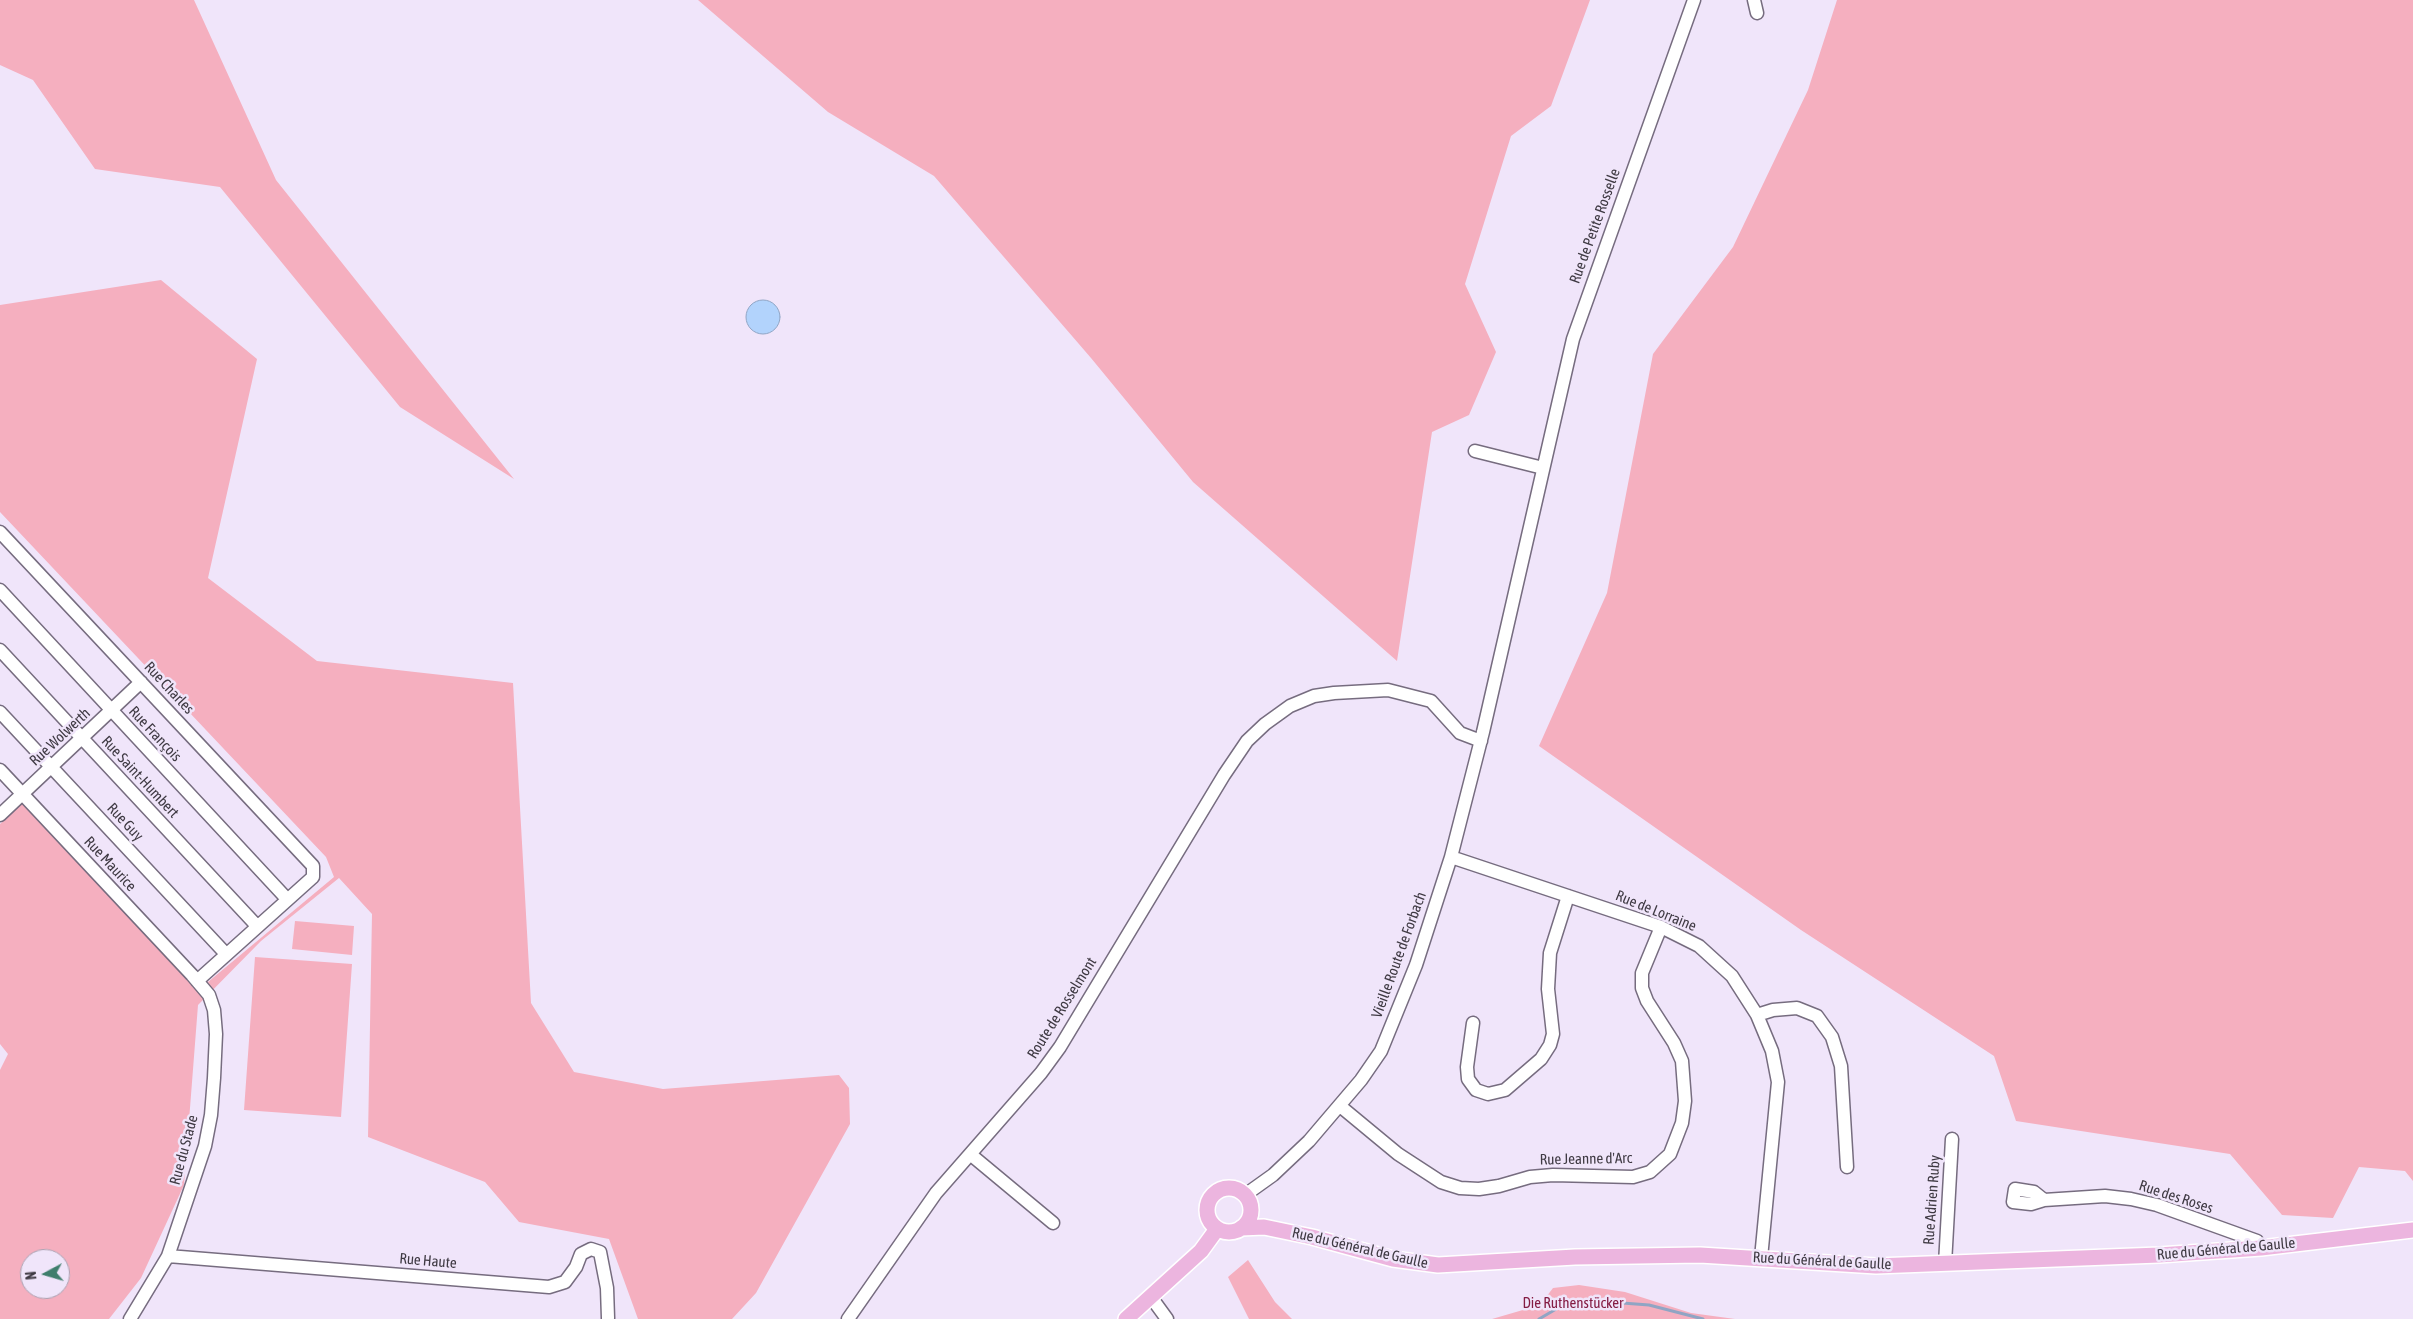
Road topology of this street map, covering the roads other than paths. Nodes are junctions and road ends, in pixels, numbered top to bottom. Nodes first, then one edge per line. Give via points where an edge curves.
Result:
1 (1694, 0) edge
2 (1754, 0) edge
3 (1757, 13) dead end
4 (1475, 451) dead end
5 (1543, 468) junction
6 (0, 532) edge
7 (0, 590) edge
8 (0, 650) edge
9 (1497, 677) joint
10 (141, 682) junction
11 (112, 710) junction
12 (0, 712) edge
13 (82, 738) junction
14 (1481, 742) junction
15 (52, 767) junction
16 (0, 770) edge
17 (22, 794) junction
18 (0, 815) edge
19 (1451, 857) junction
20 (1568, 896) junction
21 (287, 899) junction
22 (257, 926) junction
23 (1661, 927) junction
24 (226, 954) junction
25 (196, 981) junction
26 (1757, 1015) junction
27 (1473, 1023) dead end
28 (1340, 1106) junction
29 (1952, 1139) dead end
30 (970, 1154) junction
31 (1847, 1167) dead end
32 (1245, 1195) junction
33 (2044, 1200) dead end
34 (1250, 1212) junction
35 (1053, 1223) dead end
36 (1264, 1227) junction
37 (1217, 1228) junction
38 (1241, 1228) junction
39 (2413, 1230) edge
40 (2261, 1248) junction
41 (168, 1256) junction
42 (1761, 1258) junction
43 (1945, 1264) junction
44 (1152, 1297) junction
45 (608, 1318) edge
46 (130, 1319) edge
47 (848, 1319) edge
48 (1126, 1319) edge
49 (1167, 1319) edge

1 - 5 street, Rue de Petite Rosselle via 1578,323
2 - 3 street
4 - 5 street
5 - 9 street, Rue de Petite Rosselle
6 - 10 street, Rue Charles
7 - 11 street, Rue François
8 - 13 street, Rue Saint-Humbert
9 - 14 street, Vieille Route de Forbach
10 - 11 street, Rue Wolwerth
10 - 21 street, Rue Charles via 313,866 313,877
11 - 13 street, Rue Wolwerth
11 - 21 street, Rue François
12 - 15 street, Rue Guy
13 - 15 street, Rue Wolwerth
13 - 22 street, Rue Saint-Humbert
14 - 19 street, Vieille Route de Forbach
14 - 30 street, Route de Rosselmont via 1460,733 1431,701 1388,690 1314,696 1290,706 1265,724 1247,742 1224,775 1060,1047
15 - 17 street, Rue Wolwerth
15 - 24 street, Rue Guy
16 - 17 street, Rue Maurice
17 - 18 street, Rue Wolwerth
17 - 25 street, Rue Maurice
19 - 20 street, Rue de Lorraine
19 - 28 street, Vieille Route de Forbach via 1416,965 1381,1051
20 - 23 street, Rue de Lorraine
20 - 27 street via 1550,953 1548,989 1553,1034 1541,1059 1505,1090 1488,1094 1476,1090 1468,1079 1467,1067
21 - 22 street
22 - 24 street
23 - 26 street, Rue de Lorraine via 1699,946 1732,976
23 - 28 street, Rue Jeanne d'Arc via 1642,972 1642,988 1682,1061 1685,1101 1682,1124 1670,1154 1650,1172 1633,1177 1530,1177 1479,1189 1460,1188 1441,1182 1398,1154
24 - 25 street
25 - 41 street, Rue du Stade via 209,994 214,1010 216,1034 211,1115 205,1146
26 - 31 street via 1797,1008 1817,1016 1832,1037 1841,1066
26 - 42 street, Rue de Lorraine via 1772,1051 1778,1082
28 - 32 street, Vieille Route de Forbach via 1273,1175
29 - 43 street, Rue Adrien Ruby
30 - 35 street
30 - 47 street, Route de Rosselmont via 936,1193
32 - 34 main road via 1250,1203
32 - 37 main road via 1230,1188 1222,1189 1210,1199 1208,1215
33 - 40 street, Rue des Roses via 2105,1196 2131,1199 2157,1205 2257,1241
34 - 36 main road
34 - 38 main road
36 - 38 main road, Rue du Général de Gaulle
36 - 42 main road, Rue du Général de Gaulle via 1394,1259 1438,1265 1681,1255
37 - 38 main road via 1225,1231
37 - 44 main road via 1201,1251
39 - 40 main road, Rue du Général de Gaulle
40 - 43 main road, Rue du Général de Gaulle
41 - 45 street, Rue Haute via 549,1287 565,1282 581,1254 591,1249 600,1252 607,1288
41 - 46 street, Rue du Stade
42 - 43 main road, Rue du Général de Gaulle via 1876,1266
44 - 48 main road
44 - 49 street

